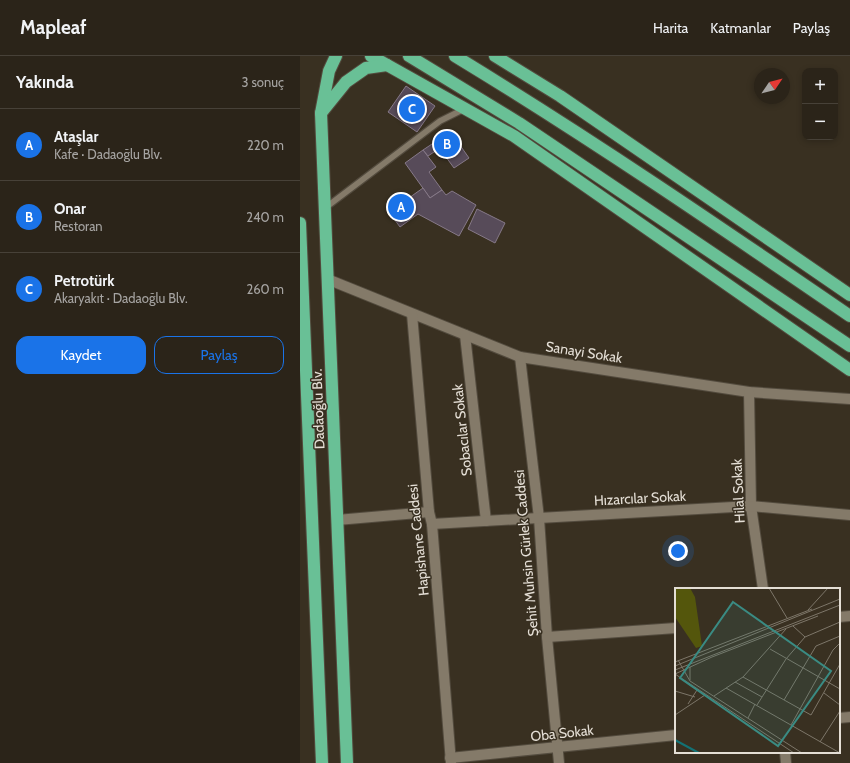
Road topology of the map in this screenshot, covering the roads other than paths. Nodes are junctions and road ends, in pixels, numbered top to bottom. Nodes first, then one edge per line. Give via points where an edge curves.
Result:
1 (336, 56) edge
2 (371, 56) edge
3 (410, 56) edge
4 (455, 56) edge
5 (495, 56) edge
6 (387, 65) junction
7 (464, 109) junction
8 (321, 113) junction
9 (324, 208) junction
10 (300, 222) edge
11 (327, 279) junction
12 (850, 295) edge
13 (412, 314) junction
14 (850, 316) edge
15 (465, 335) junction
16 (850, 346) edge
17 (520, 357) junction
18 (850, 370) edge
19 (749, 392) junction
20 (850, 399) edge
21 (751, 506) junction
22 (429, 512) junction
23 (850, 515) edge
24 (539, 518) junction
25 (337, 520) junction
26 (486, 521) junction
27 (432, 524) junction
28 (763, 588) edge
29 (850, 616) edge
30 (840, 617) edge
31 (675, 628) edge
32 (547, 637) junction
33 (850, 717) edge
34 (840, 718) edge
35 (675, 735) edge
36 (557, 747) junction
37 (785, 753) edge
38 (450, 761) edge
39 (322, 763) edge
40 (347, 763) edge
41 (559, 763) edge
42 (786, 763) edge

1 - 8 highway, Dadaoğlu Blv. via 328,71
2 - 6 highway
3 - 16 highway via 518,123
4 - 14 highway via 532,103 706,217
5 - 12 highway via 560,96
6 - 7 highway
6 - 8 highway via 366,68 346,82
7 - 9 lane via 440,121
7 - 18 highway via 514,136
8 - 9 highway, Dadaoğlu Blv.
9 - 11 highway, Dadaoğlu Blv.
10 - 39 highway, Dadaoğlu Blv.
11 - 13 street, Sanayi Sokak
11 - 25 highway, Dadaoğlu Blv.
13 - 15 street, Sanayi Sokak
13 - 22 street, Hapishane Caddesi
15 - 17 street, Sanayi Sokak
15 - 26 street, Sobacılar Sokak
17 - 19 street, Sanayi Sokak
17 - 24 street, Şehit Muhsin Gürlek Caddesi
19 - 20 street, Sanayi Sokak
19 - 21 street, Hilal Sokak
21 - 23 street, Hızarcılar Sokak
21 - 24 street, Hızarcılar Sokak
21 - 28 street, Hilal Sokak
22 - 25 street
22 - 27 street, Hapishane Caddesi
24 - 26 street, Hızarcılar Sokak
24 - 32 street, Şehit Muhsin Gürlek Caddesi
25 - 40 highway, Dadaoğlu Blv.
26 - 27 street, Hızarcılar Sokak
27 - 38 street, Hapishane Caddesi
29 - 30 street
31 - 32 street
32 - 36 street, Şehit Muhsin Gürlek Caddesi
33 - 34 street
35 - 36 street, Oba Sokak
36 - 38 street, Oba Sokak
36 - 41 street, Şehit Muhsin Gürlek Caddesi
37 - 42 street

